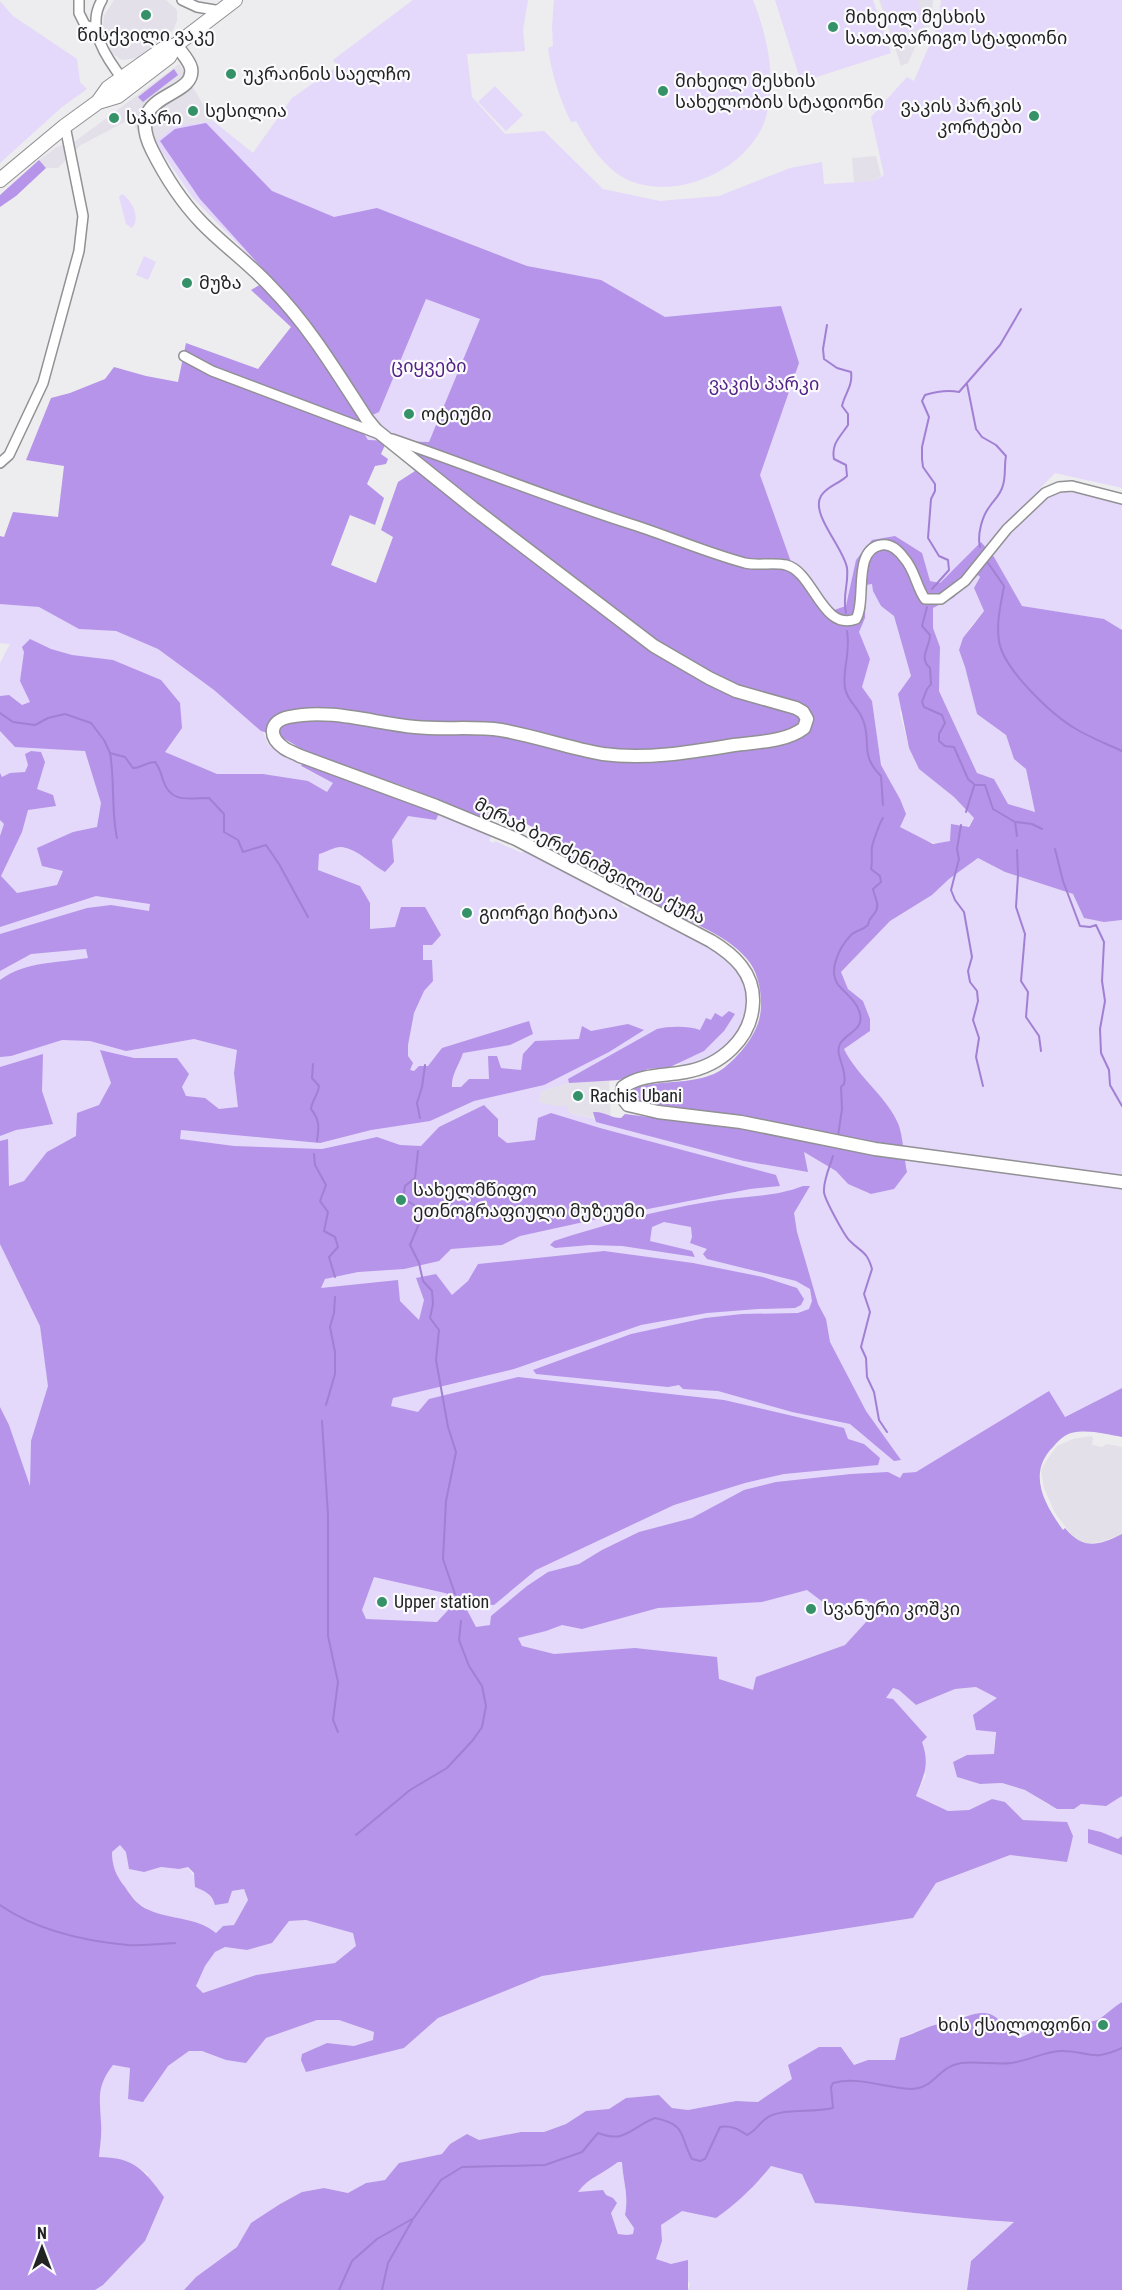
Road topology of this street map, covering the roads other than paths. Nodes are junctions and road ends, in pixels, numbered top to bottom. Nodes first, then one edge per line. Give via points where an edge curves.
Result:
1 (79, 0) edge
2 (102, 0) edge
3 (182, 0) edge
4 (235, 0) edge
5 (221, 11) junction
6 (96, 29) junction
7 (176, 45) junction
8 (125, 83) junction
9 (65, 126) junction
10 (0, 180) edge
11 (184, 356) dead end
12 (385, 437) junction
13 (0, 463) edge
14 (1122, 499) edge
15 (1122, 1182) edge

1 - 6 street via 79,13 85,25
2 - 6 street via 96,14
3 - 5 street
4 - 5 main road
5 - 7 main road
6 - 8 street via 110,62
7 - 8 main road via 169,57
7 - 12 street, მერაბ ბერძენიშვილის ქუჩა via 191,68 190,77 147,114 145,129 153,151 183,202 271,286 307,327 367,419
8 - 9 main road via 115,98 98,102
9 - 10 main road
9 - 13 street via 83,216 79,251 43,383 9,455
11 - 12 street via 212,371
12 - 14 street via 675,541 753,565 788,566 798,571 831,614 849,622 861,612 865,560 882,544 898,551 912,569 925,599 941,599 965,581 1007,529 1045,493 1072,486
12 - 15 street, მერაბ ბერძენიშვილის ქუჩა via 654,646 736,691 796,708 807,719 807,726 793,735 638,756 573,748 500,730 416,727 326,715 282,718 273,725 273,735 284,748 516,839 711,941 734,957 747,974 753,1001 749,1024 738,1043 702,1068 627,1084 621,1092 623,1100 636,1108 741,1122 874,1149

